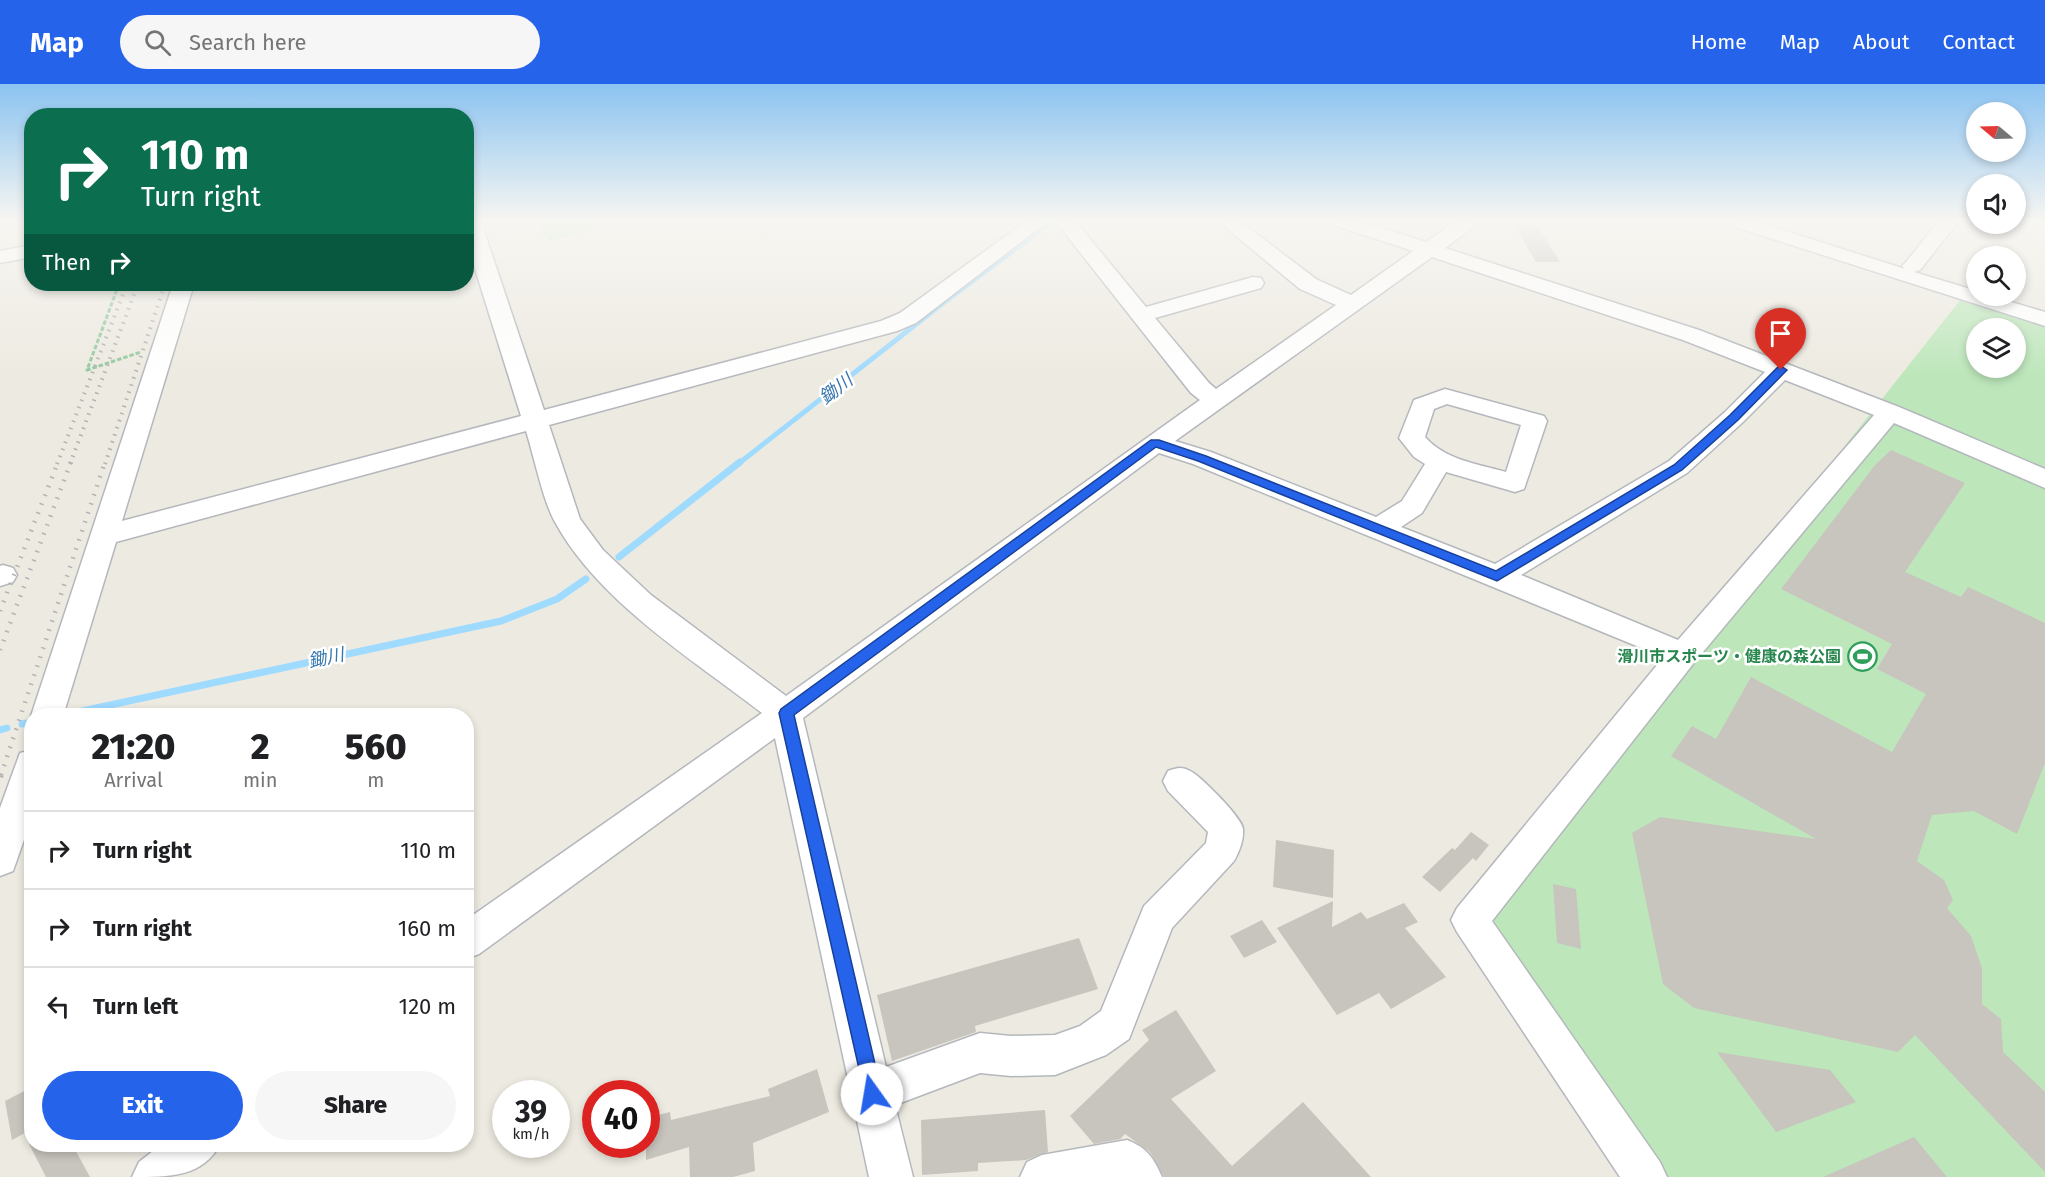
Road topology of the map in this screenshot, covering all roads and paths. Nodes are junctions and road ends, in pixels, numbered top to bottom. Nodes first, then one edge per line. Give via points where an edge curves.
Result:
1 (488, 273) edge
2 (969, 273) edge
3 (1107, 273) edge
4 (1294, 273) edge
5 (1395, 273) edge
6 (1505, 273) edge
7 (1895, 273) edge
8 (1253, 283) dead end
9 (116, 291) edge
10 (181, 291) edge
11 (1352, 303) junction
12 (1141, 315) junction
13 (2045, 319) edge
14 (162, 347) junction
15 (1781, 370) junction
16 (1215, 400) junction
17 (1890, 411) junction
18 (535, 419) junction
19 (1155, 443) junction
20 (1438, 461) junction
21 (2045, 479) edge
22 (1378, 529) junction
23 (105, 535) junction
24 (1497, 576) junction
25 (1682, 657) junction
26 (49, 708) edge
27 (786, 713) junction
28 (1180, 781) dead end
29 (24, 787) edge
30 (0, 860) edge
31 (474, 936) edge
32 (872, 1094) junction
33 (188, 1152) edge
34 (154, 1177) edge
35 (891, 1177) edge
36 (1042, 1177) edge
37 (1140, 1177) edge
38 (1645, 1177) edge

1 - 18 street
2 - 18 street via 908,318 890,326
3 - 12 street
4 - 11 street via 1308,284
5 - 11 street
6 - 15 street via 1680,331
7 - 13 street
8 - 12 street
9 - 14 path via 87,370
10 - 14 street
11 - 16 street
12 - 16 street via 1200,388
14 - 23 street
15 - 17 street
15 - 24 street via 1678,467
16 - 19 street
17 - 21 street
17 - 25 street
18 - 23 street
18 - 27 street via 567,520 581,544 614,581 652,613
19 - 22 street
19 - 27 street
20 - 20 street via 1515,483 1535,421 1445,396 1423,405 1412,438
20 - 22 street via 1412,507
22 - 24 street
23 - 26 street
24 - 25 street via 1655,641
25 - 38 street via 1470,920
27 - 31 street
27 - 32 street
28 - 32 street via 1226,828 1222,850 1157,918 1115,1025 1092,1041 1055,1055 980,1053
29 - 30 street
32 - 35 street
33 - 34 street
36 - 37 street via 1127,1161

